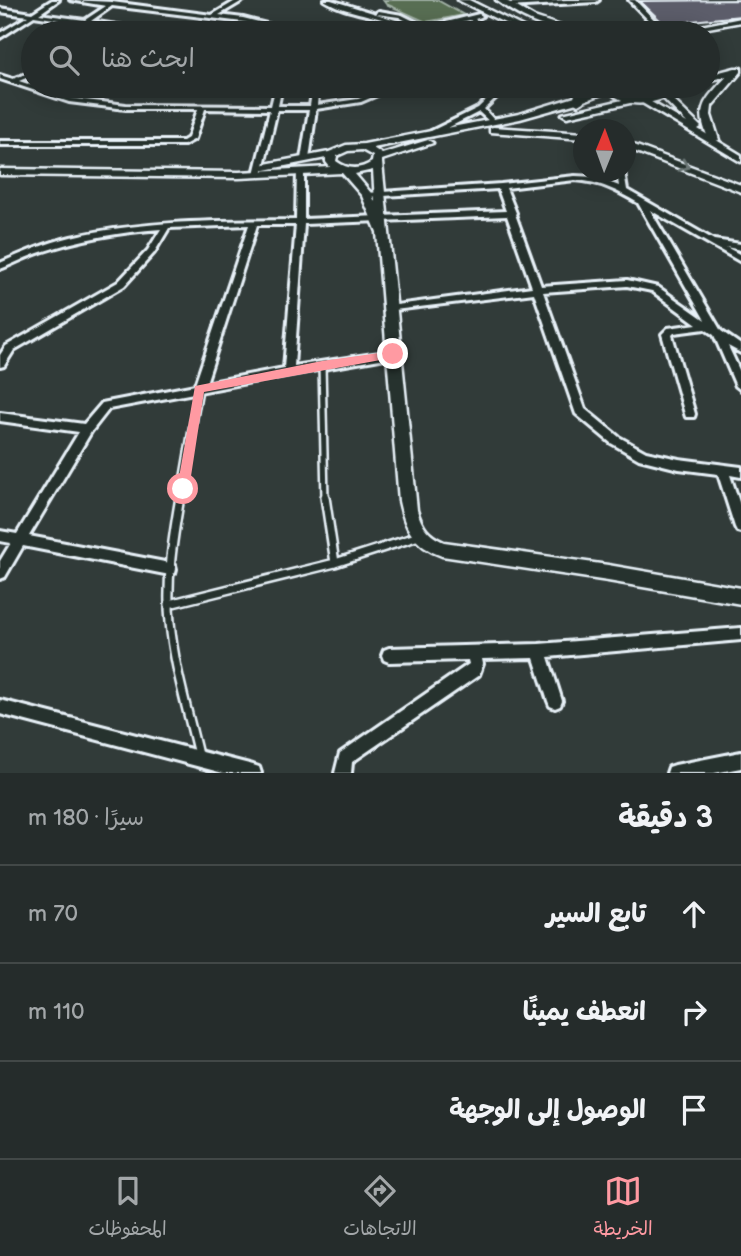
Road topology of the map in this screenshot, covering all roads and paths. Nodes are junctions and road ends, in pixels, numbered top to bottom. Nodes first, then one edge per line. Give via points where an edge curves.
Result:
1 (56, 0) edge
2 (73, 0) edge
3 (241, 0) edge
4 (327, 0) edge
5 (575, 0) edge
6 (596, 0) edge
7 (632, 0) edge
8 (458, 1) edge
9 (504, 2) edge
10 (112, 4) junction
11 (0, 10) edge
12 (362, 14) junction
13 (32, 16) junction
14 (215, 16) junction
15 (475, 17) junction
16 (741, 20) edge
17 (24, 21) edge
18 (71, 21) edge
19 (90, 21) edge
20 (245, 21) edge
21 (390, 21) edge
22 (411, 21) edge
23 (458, 21) edge
24 (478, 21) edge
25 (485, 21) edge
26 (504, 21) edge
27 (538, 21) edge
28 (652, 21) edge
29 (21, 23) edge
30 (720, 24) edge
31 (0, 36) edge
32 (741, 60) edge
33 (720, 64) edge
34 (738, 70) edge
35 (720, 75) edge
36 (0, 77) edge
37 (21, 78) edge
38 (12, 82) junction
39 (21, 85) edge
40 (720, 91) edge
41 (65, 98) edge
42 (276, 98) edge
43 (314, 98) edge
44 (366, 98) edge
45 (492, 98) edge
46 (579, 98) edge
47 (587, 98) edge
48 (628, 98) edge
49 (657, 98) edge
50 (672, 98) edge
51 (713, 98) edge
52 (639, 101) junction
53 (578, 102) junction
54 (202, 107) junction
55 (274, 107) junction
56 (312, 108) junction
57 (480, 109) junction
58 (493, 126) junction
59 (701, 133) junction
60 (429, 134) junction
61 (573, 135) edge
62 (714, 140) junction
63 (0, 143) edge
64 (364, 148) junction
65 (636, 149) edge
66 (332, 154) junction
67 (305, 159) junction
68 (741, 159) edge
69 (378, 161) junction
70 (0, 170) edge
71 (343, 170) junction
72 (259, 171) junction
73 (300, 172) junction
74 (623, 182) edge
75 (501, 186) junction
76 (741, 189) edge
77 (624, 191) junction
78 (367, 195) junction
79 (381, 195) junction
80 (641, 201) junction
81 (512, 213) junction
82 (300, 222) junction
83 (254, 223) junction
84 (380, 224) junction
85 (166, 227) junction
86 (711, 242) junction
87 (741, 247) edge
88 (741, 259) edge
89 (0, 266) edge
90 (539, 289) junction
91 (389, 309) junction
92 (706, 326) junction
93 (718, 334) junction
94 (741, 350) edge
95 (393, 354) junction
96 (0, 363) edge
97 (322, 365) junction
98 (289, 371) junction
99 (741, 386) edge
100 (199, 389) junction
101 (690, 414) dead end
102 (0, 417) edge
103 (87, 429) junction
104 (723, 470) junction
105 (741, 472) edge
106 (741, 527) edge
107 (0, 536) edge
108 (419, 536) junction
109 (20, 540) junction
110 (335, 563) junction
111 (170, 569) junction
112 (0, 573) edge
113 (741, 596) edge
114 (169, 604) junction
115 (741, 635) edge
116 (539, 651) junction
117 (473, 652) junction
118 (389, 655) dead end
119 (555, 701) dead end
120 (0, 707) edge
121 (198, 757) junction
122 (741, 760) edge
123 (253, 773) edge
124 (343, 773) edge
125 (675, 773) edge

1 - 13 street
2 - 10 street
3 - 14 street
4 - 12 street
5 - 6 street
5 - 9 street
7 - 28 street
8 - 15 main road
8 - 26 main road
9 - 27 street
10 - 14 street
10 - 19 street
11 - 13 street
12 - 21 street
12 - 22 street via 397,15
13 - 17 street
13 - 18 street
14 - 20 street
15 - 23 street
15 - 24 street
15 - 25 main road
16 - 30 street
29 - 31 street
32 - 33 main road
34 - 35 main road
34 - 40 main road
36 - 38 street
37 - 38 street
38 - 39 street
41 - 54 street via 126,107
42 - 55 street
43 - 56 street
44 - 56 street
45 - 57 street
46 - 53 main road
47 - 53 street
48 - 52 main road
49 - 52 main road
50 - 59 street
51 - 62 main road via 706,112
52 - 58 street
52 - 59 street
53 - 58 street
54 - 55 street
54 - 63 street via 191,139 184,143
55 - 56 street
55 - 72 street
56 - 67 street
57 - 58 street
57 - 60 street
58 - 60 street
58 - 61 street
58 - 69 street
59 - 62 street
60 - 64 street
62 - 68 street
64 - 66 street via 345,148
64 - 69 street via 374,152
65 -> 76 street
66 - 67 street
66 - 71 street via 331,162
67 - 72 street
69 - 71 street via 365,170
69 - 79 street
70 - 72 street
71 - 73 street
71 - 78 street
72 - 73 street
73 - 82 street
74 - 77 street
75 - 77 street via 584,178
75 - 79 street
75 - 81 street
77 - 80 street
78 - 79 street
78 - 84 street
79 - 84 street
80 - 86 street
80 - 93 street
81 - 84 street
81 - 90 street
82 - 83 street
82 - 84 street
82 - 98 street
83 - 85 street
83 - 100 street
84 - 91 street
85 - 89 street via 71,240
85 - 96 street via 121,284 10,348
86 - 87 street
86 - 88 street
90 - 91 street
90 - 92 street via 616,282 639,285 655,289
90 - 104 street via 576,403 588,420 643,456
91 - 95 street
92 - 93 street
92 - 101 street via 667,332
93 - 94 street
93 - 99 street
95 - 97 street
95 - 108 street via 407,501
97 - 98 street
97 - 110 lane via 325,511
98 - 100 street
100 - 103 street via 106,407
100 - 111 lane
102 - 103 street
103 - 109 street
104 - 105 street
104 - 106 street
107 - 109 street
108 - 110 lane
108 - 113 street via 442,549
109 - 111 street
109 - 112 street
110 - 114 lane
111 - 114 lane
114 - 121 lane
115 - 116 street
116 - 117 street
116 - 119 street
117 - 118 street
117 - 124 street via 474,670 345,758
120 - 121 street
121 - 123 street
122 - 125 street

